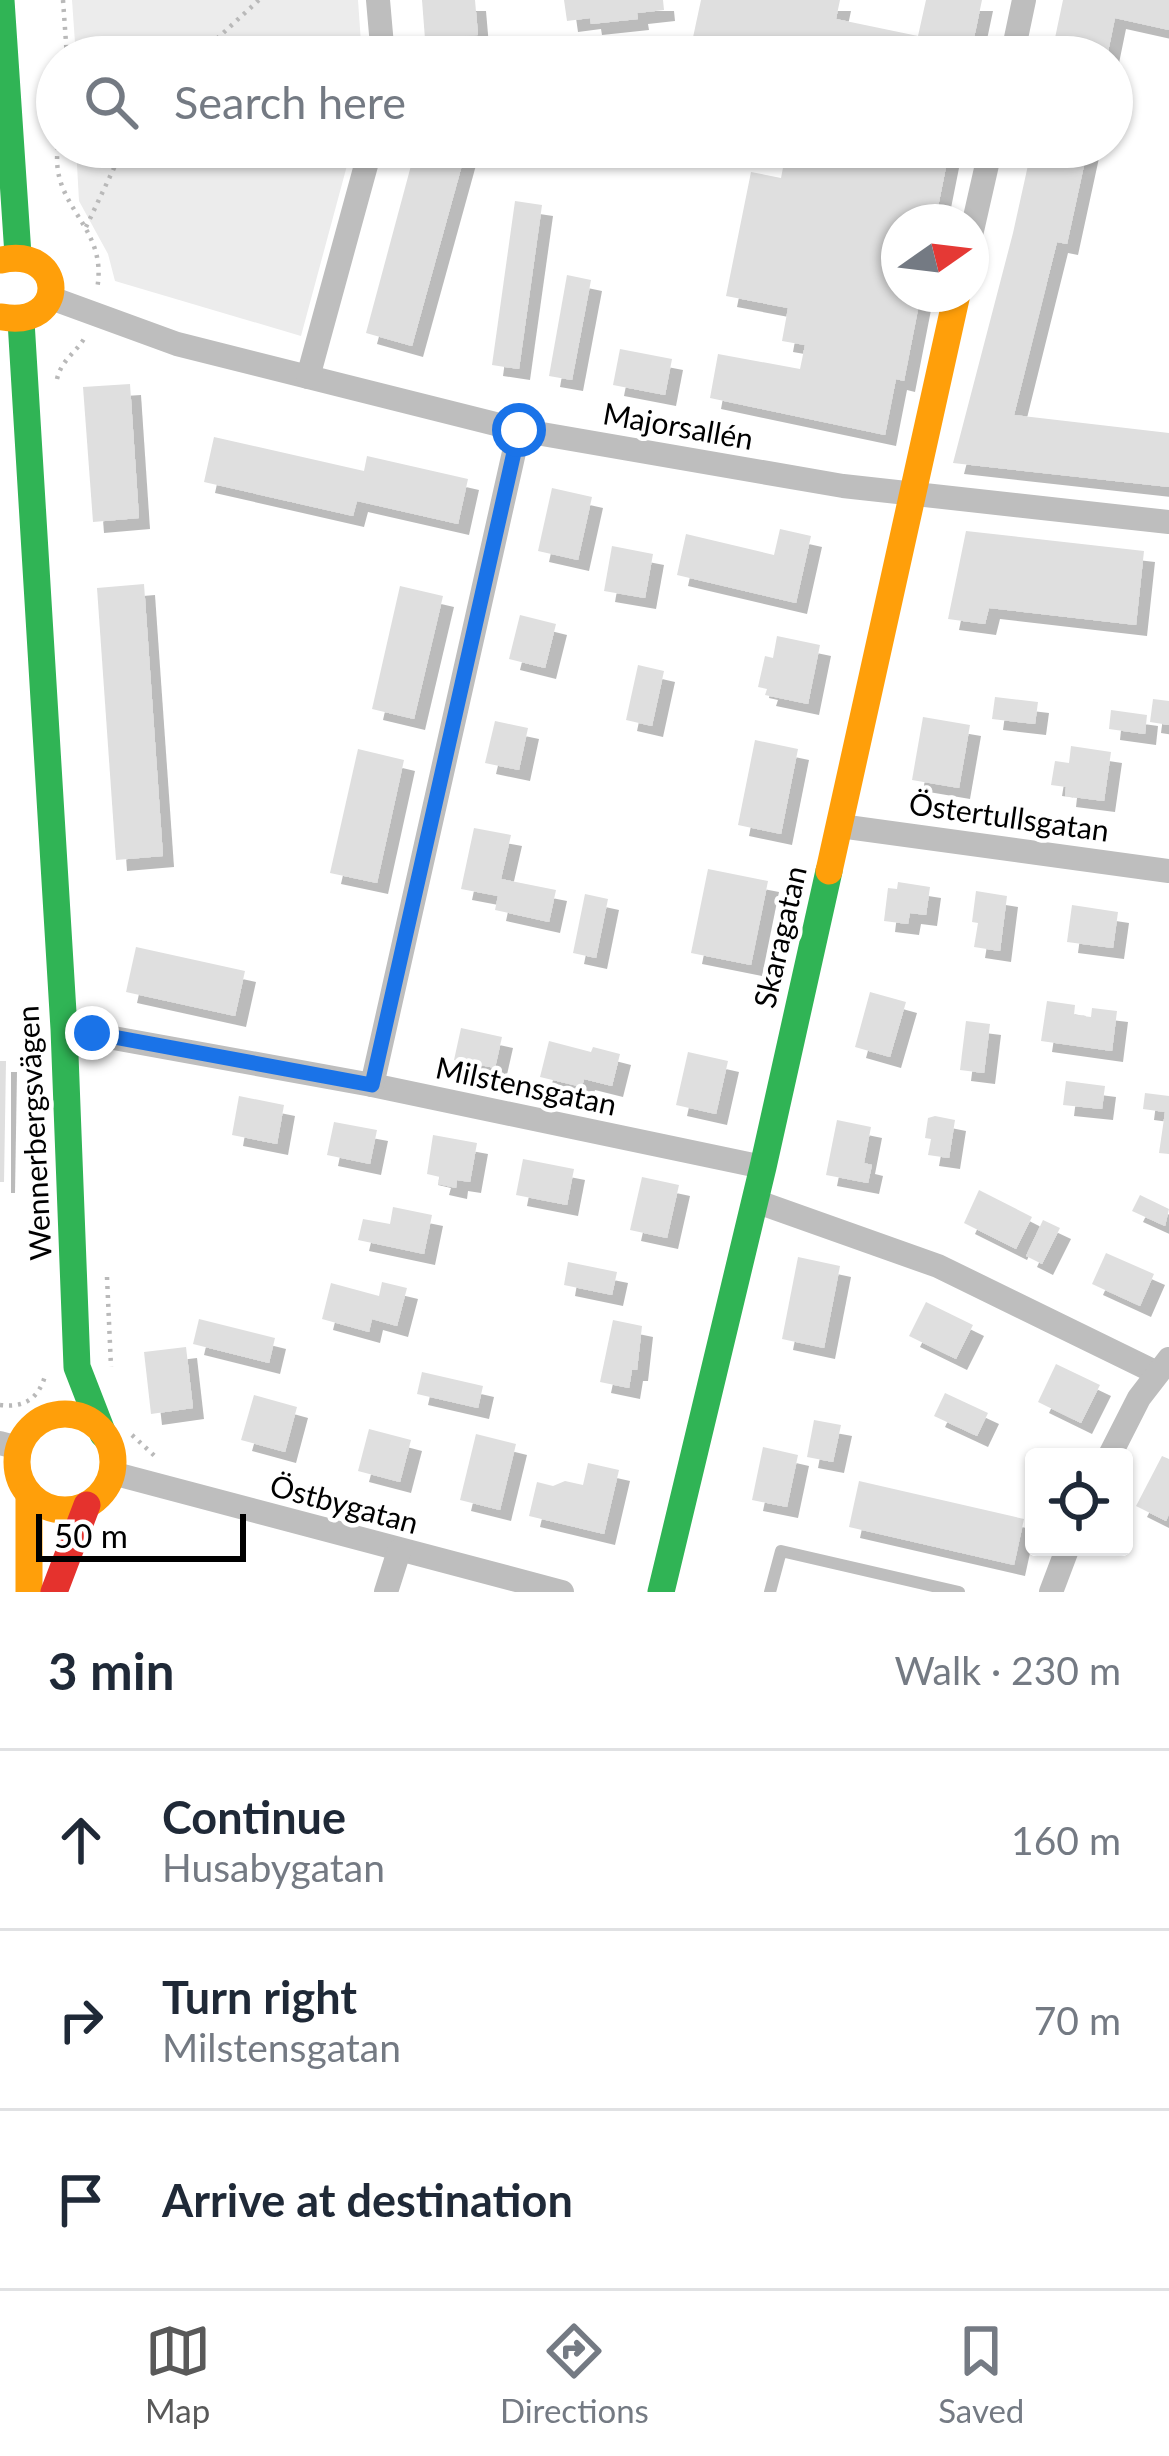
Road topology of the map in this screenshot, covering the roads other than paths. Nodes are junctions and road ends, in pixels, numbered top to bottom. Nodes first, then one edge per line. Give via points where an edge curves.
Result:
1 (2, 0) edge
2 (378, 0) edge
3 (1024, 0) edge
4 (381, 36) edge
5 (1016, 36) edge
6 (365, 168) edge
7 (985, 168) edge
8 (978, 204) edge
9 (9, 258) edge
10 (50, 298) junction
11 (954, 312) edge
12 (11, 318) edge
13 (308, 377) junction
14 (519, 430) junction
15 (911, 495) junction
16 (1169, 522) edge
17 (840, 826) junction
18 (1169, 871) edge
19 (64, 1028) junction
20 (372, 1085) junction
21 (763, 1167) junction
22 (755, 1202) junction
23 (1162, 1365) edge
24 (77, 1367) junction
25 (46, 1418) junction
26 (117, 1433) junction
27 (9, 1446) edge
28 (1114, 1448) edge
29 (112, 1474) junction
30 (29, 1495) junction
31 (87, 1505) junction
32 (399, 1551) junction
33 (1065, 1556) edge
34 (29, 1592) edge
35 (54, 1592) edge
36 (386, 1592) edge
37 (562, 1592) edge
38 (661, 1592) edge
39 (770, 1592) edge
40 (959, 1592) edge
41 (1051, 1592) edge

1 - 9 main road
2 - 4 street
3 - 5 street
6 - 13 street
7 - 8 street
9 - 10 main road via 35,259 48,272
10 - 12 main road via 40,314
10 - 13 street, Majorsallén via 177,344
11 - 15 main road, Skaragatan
12 - 19 main road, Wennerbergsvägen
13 - 14 street, Majorsallén
14 - 15 street, Majorsallén
14 - 20 street
15 - 16 street, Majorsallén
15 - 17 main road, Skaragatan
17 - 18 street, Östertullsgatan
17 - 21 main road, Skaragatan
19 - 20 street, Milstensgatan
19 - 24 main road, Wennerbergsvägen
20 - 21 street, Milstensgatan
21 - 22 main road, Skaragatan
22 - 23 street via 923,1260
22 - 38 main road, Skaragatan
23 - 28 street
24 - 25 main road
24 - 26 main road, Wennerbergsvägen
25 - 26 main road via 71,1414
25 - 27 main road
26 - 29 main road, Wennerbergsvägen
27 - 30 main road
29 - 31 main road
29 - 32 street, Östbygatan
30 - 31 main road via 51,1508
30 - 34 main road
31 - 35 main road
32 - 36 street
32 - 37 street, Östbygatan
33 - 41 street
39 - 40 lane via 781,1551

